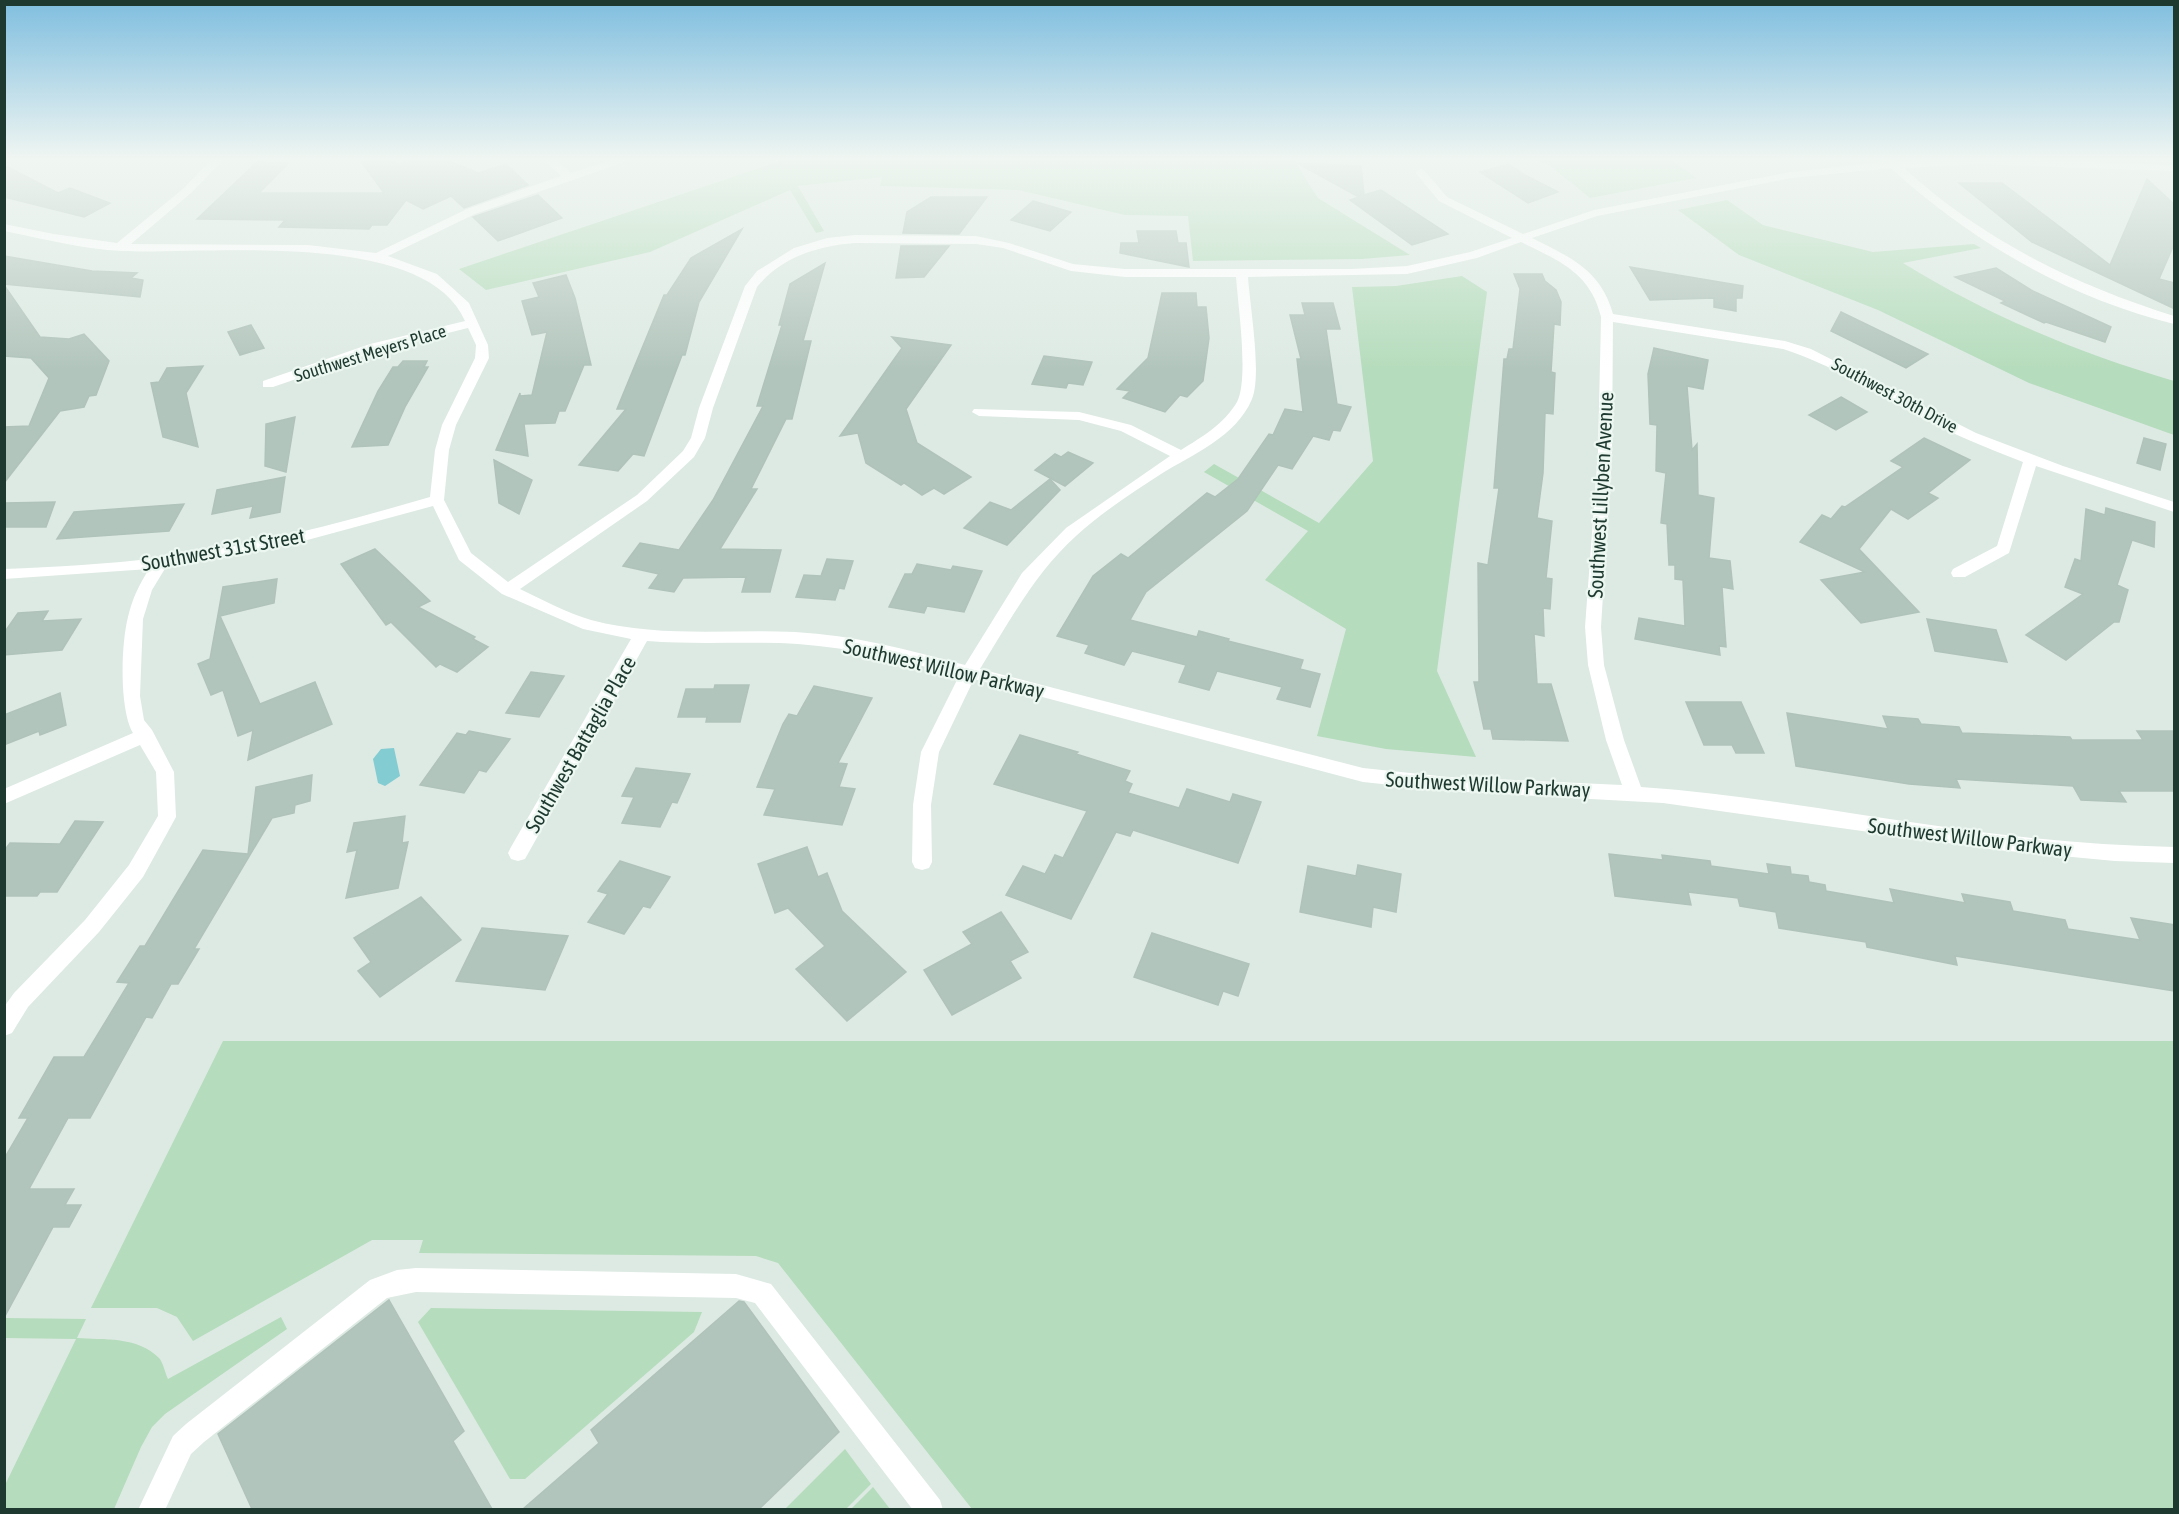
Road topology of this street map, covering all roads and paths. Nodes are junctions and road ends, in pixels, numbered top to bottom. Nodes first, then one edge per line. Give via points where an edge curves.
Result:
1 (7, 228) edge
2 (143, 228) edge
3 (430, 228) edge
4 (1497, 228) edge
5 (1554, 228) edge
6 (1969, 228) edge
7 (1520, 240) junction
8 (120, 247) junction
9 (378, 257) junction
10 (1242, 274) junction
11 (1607, 317) junction
12 (2175, 320) edge
13 (472, 323) junction
14 (268, 384) dead end
15 (979, 412) dead end
16 (1180, 455) junction
17 (2031, 458) junction
18 (437, 500) junction
19 (2175, 507) edge
20 (161, 562) junction
21 (1959, 573) dead end
22 (4, 574) edge
23 (508, 590) junction
24 (642, 635) junction
25 (969, 672) junction
26 (146, 735) junction
27 (1633, 791) junction
28 (4, 797) edge
29 (518, 853) dead end
30 (2175, 855) edge
31 (922, 862) dead end
32 (4, 1026) edge
33 (151, 1509) edge
34 (930, 1509) edge

1 - 8 street
2 - 8 street
3 - 9 street
4 - 7 street, Southwest Lillyben Avenue
5 - 7 street
6 - 12 street via 2017,259 2091,292
7 - 10 street via 1454,261 1407,270
7 - 11 street, Southwest Lillyben Avenue via 1556,255 1593,282
8 - 9 street via 308,249
9 - 13 street via 433,277 465,306
10 - 16 street via 1249,381 1245,399 1214,436
10 - 23 street via 1095,271 976,240 855,240 827,242 798,251 761,274 751,286 689,454 642,498
11 - 17 street, Southwest 30th Drive via 1810,352 1848,369 1929,416
11 - 27 street, Southwest Lillyben Avenue via 1605,452 1593,627 1596,665
13 - 14 street, Southwest Meyers Place via 375,347
13 - 18 street via 482,345 482,358 449,425
15 - 16 street via 1079,416 1126,428
16 - 25 street via 1071,532 1028,578
17 - 19 street, Southwest 30th Drive
17 - 21 street via 2004,549
18 - 20 street, Southwest 31st Street via 310,534
18 - 23 street, Southwest Willow Parkway via 465,555
20 - 22 street, Southwest 31st Street
20 - 26 street via 144,590 135,619 131,696 135,721
23 - 24 street, Southwest Willow Parkway via 589,625
24 - 25 street, Southwest Willow Parkway via 848,643
24 - 29 street, Southwest Battaglia Place
25 - 27 street, Southwest Willow Parkway via 1363,776 1411,782
25 - 31 street via 930,752 922,805
26 - 28 street
26 - 32 street via 165,772 167,818 136,871 92,926 21,1000
27 - 30 street, Southwest Willow Parkway via 1980,841 2117,855
33 - 34 street via 182,1445 195,1433 379,1289 416,1280 736,1286 762,1293

